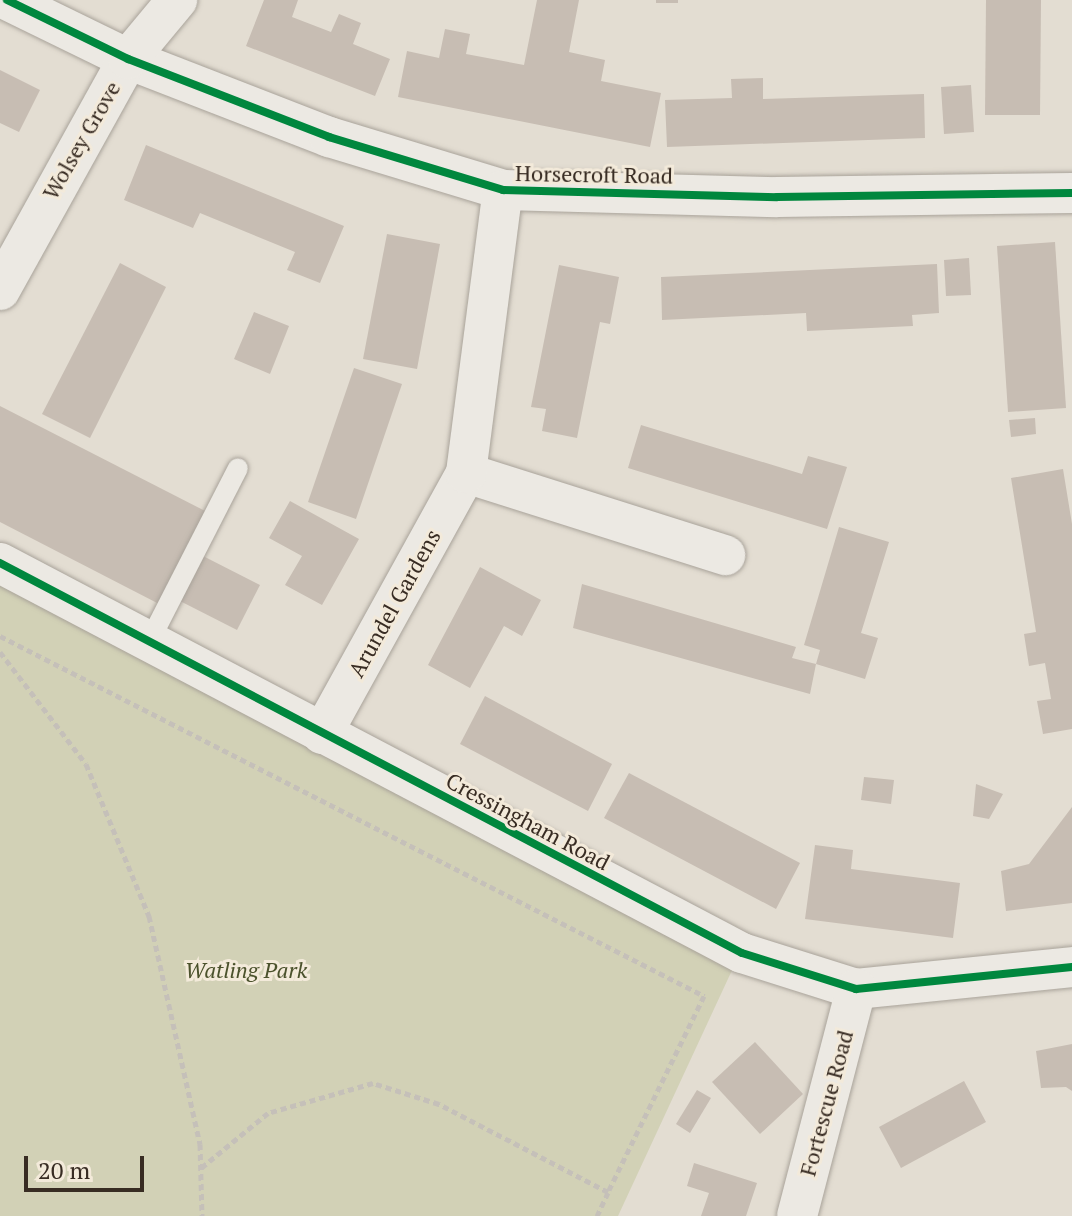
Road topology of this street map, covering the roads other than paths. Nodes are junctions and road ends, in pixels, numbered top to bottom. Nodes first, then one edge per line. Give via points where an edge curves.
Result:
1 (7, 0) edge
2 (177, 0) edge
3 (128, 59) junction
4 (503, 190) junction
5 (1072, 193) edge
6 (0, 290) edge
7 (238, 468) dead end
8 (466, 473) junction
9 (725, 555) dead end
10 (0, 563) edge
11 (149, 642) junction
12 (322, 734) junction
13 (1072, 967) edge
14 (856, 989) junction
15 (797, 1216) edge

1 - 3 street, Horsecroft Road
2 - 3 street, Wolsey Grove
3 - 4 street, Horsecroft Road via 329,137
3 - 6 street, Wolsey Grove
4 - 5 street, Horsecroft Road via 777,197
4 - 8 street, Arundel Gardens
7 - 11 lane
8 - 9 street
8 - 12 street, Arundel Gardens
10 - 11 street, Cressingham Road
11 - 12 street, Cressingham Road
12 - 14 street, Cressingham Road via 742,953
13 - 14 street, Cressingham Road
14 - 15 street, Fortescue Road

